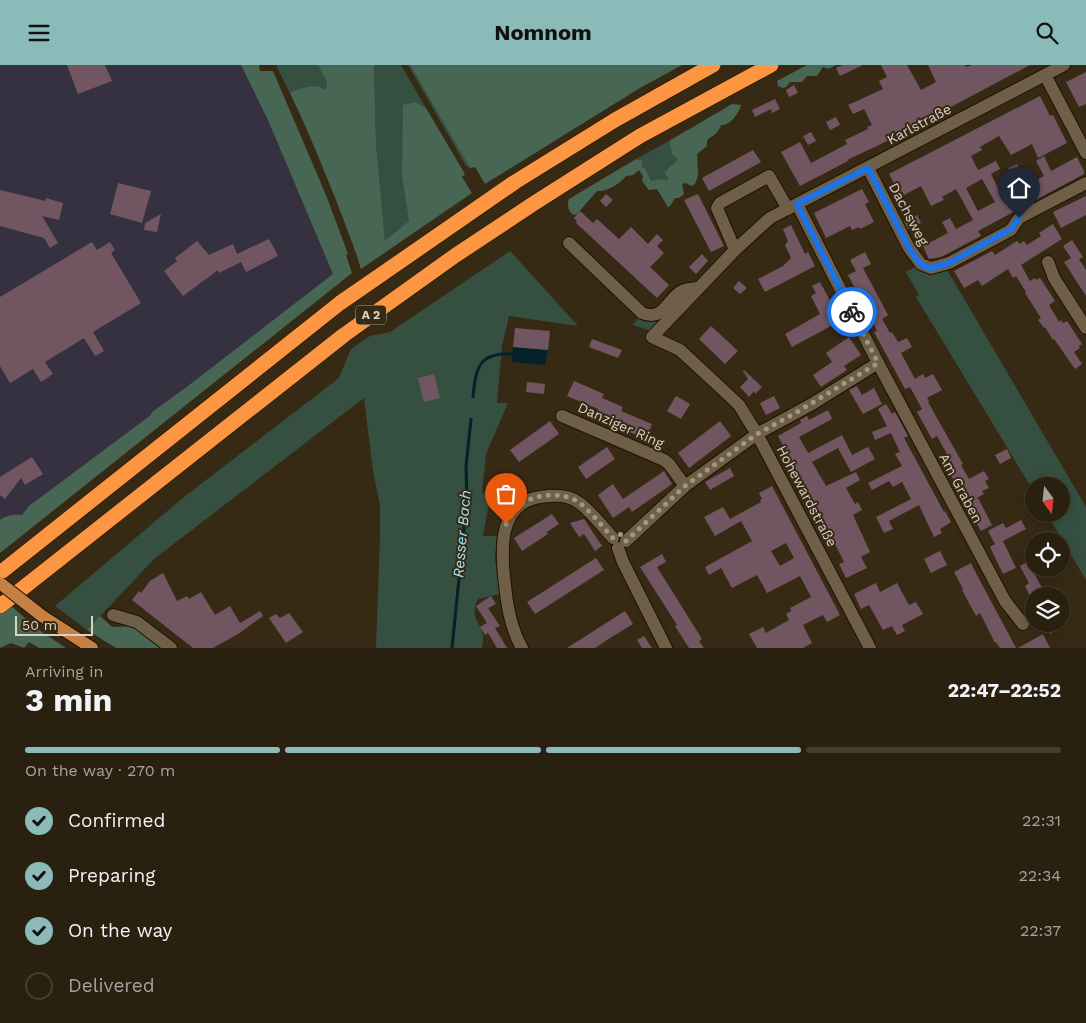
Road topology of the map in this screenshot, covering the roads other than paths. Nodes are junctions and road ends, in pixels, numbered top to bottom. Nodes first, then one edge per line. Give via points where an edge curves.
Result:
1 (713, 65) edge
2 (771, 65) edge
3 (1064, 65) edge
4 (1045, 75) junction
5 (1086, 153) edge
6 (868, 168) junction
7 (1086, 183) edge
8 (792, 207) junction
9 (569, 243) dead end
10 (735, 250) junction
11 (1048, 262) dead end
12 (698, 288) junction
13 (1086, 328) edge
14 (652, 337) joint
15 (878, 363) junction
16 (562, 416) dead end
17 (757, 434) junction
18 (685, 486) junction
19 (619, 542) junction
20 (0, 573) edge
21 (0, 583) edge
22 (0, 606) edge
23 (113, 615) dead end
24 (1023, 624) dead end
25 (92, 648) edge
26 (171, 648) edge
27 (522, 648) edge
28 (666, 648) edge
29 (870, 648) edge

1 - 20 highway, A 2 via 615,120 515,182 340,303
2 - 22 highway, A 2 via 640,136 448,260 344,335
3 - 4 street, Karlstraße
4 - 5 street
4 - 6 street, Karlstraße
6 - 7 street, Dachsweg via 909,248 921,264 931,268 949,263 1011,229 1019,218
6 - 8 street, Karlstraße
8 - 10 street, Karlstraße via 770,218
8 - 10 street via 769,176 720,203 717,208
8 - 15 street, Am Graben
9 - 12 street via 642,313 660,313 682,291
10 - 12 street, Karlstraße
11 - 13 street via 1054,278
12 - 14 street, Karlstraße
14 - 17 street, Hohewardstraße via 680,350 739,405
15 - 17 street
15 - 24 street, Am Graben via 1005,601
16 - 18 street, Danziger Ring via 664,460
17 - 18 street
17 - 29 street, Hohewardstraße
18 - 19 street
19 - 27 street via 579,502 563,497 531,498 513,513 502,538 502,571 510,619
19 - 28 street via 623,562
21 - 25 main road, bridge via 42,616
23 - 26 street via 137,622

